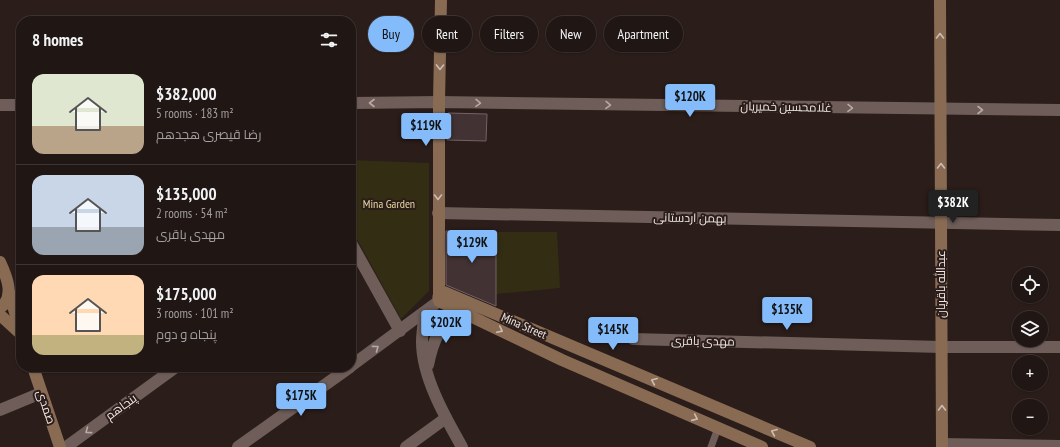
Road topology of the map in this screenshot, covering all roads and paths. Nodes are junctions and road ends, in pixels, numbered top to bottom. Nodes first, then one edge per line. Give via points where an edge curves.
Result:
1 (441, 0) edge
2 (940, 0) edge
3 (439, 102) junction
4 (356, 103) edge
5 (0, 105) edge
6 (16, 105) edge
7 (941, 109) junction
8 (1060, 110) edge
9 (438, 213) junction
10 (941, 223) junction
11 (1060, 224) edge
12 (356, 252) edge
13 (0, 262) edge
14 (9, 292) junction
15 (439, 298) junction
16 (0, 308) edge
17 (457, 310) junction
18 (425, 312) junction
19 (0, 315) edge
20 (16, 316) edge
21 (16, 329) edge
22 (400, 331) junction
23 (633, 339) dead end
24 (941, 347) junction
25 (1060, 347) edge
26 (356, 362) edge
27 (34, 372) edge
28 (169, 372) edge
29 (342, 372) edge
30 (427, 374) junction
31 (41, 393) junction
32 (0, 410) edge
33 (446, 418) junction
34 (718, 428) junction
35 (942, 446) edge
36 (1060, 446) edge
37 (60, 447) edge
38 (66, 447) edge
39 (238, 447) edge
40 (406, 447) edge
41 (462, 447) edge
42 (711, 447) edge
43 (762, 447) edge
44 (810, 447) edge

1 -> 3 street
7 -> 2 street, عبدالله باقریان
3 -> 4 street, غلامحسین خمیریان
3 -> 7 street, غلامحسین خمیریان
3 -> 9 street
5 - 6 street
7 -> 8 street, غلامحسین خمیریان
10 -> 7 street, عبدالله باقریان
9 - 10 street, بهمن اردستانی
9 - 15 street
10 - 11 street, بهمن اردستانی
10 - 24 street, عبدالله باقریان
12 - 22 street
13 - 14 street
14 - 16 street via 4,305
14 - 20 street
15 - 17 street, Mina Street
15 - 18 street
44 -> 15 street, Mina Street via 444,292 441,292
17 - 30 street via 437,334
17 -> 34 street, Mina Street via 562,360
18 - 22 street
18 - 30 street via 422,342
19 - 21 street
26 -> 22 street
23 - 24 street, مهدی باقری
24 - 25 street, مهدی باقری
35 -> 24 street, عبدالله باقریان
27 - 31 street, صمدی
28 -> 38 street, پنجاهم
29 - 39 street
30 - 33 street
31 - 32 street
31 - 37 street, صمدی
33 - 40 street
33 - 41 street
34 - 42 lane
34 - 43 street, Mina Street
35 - 36 street

